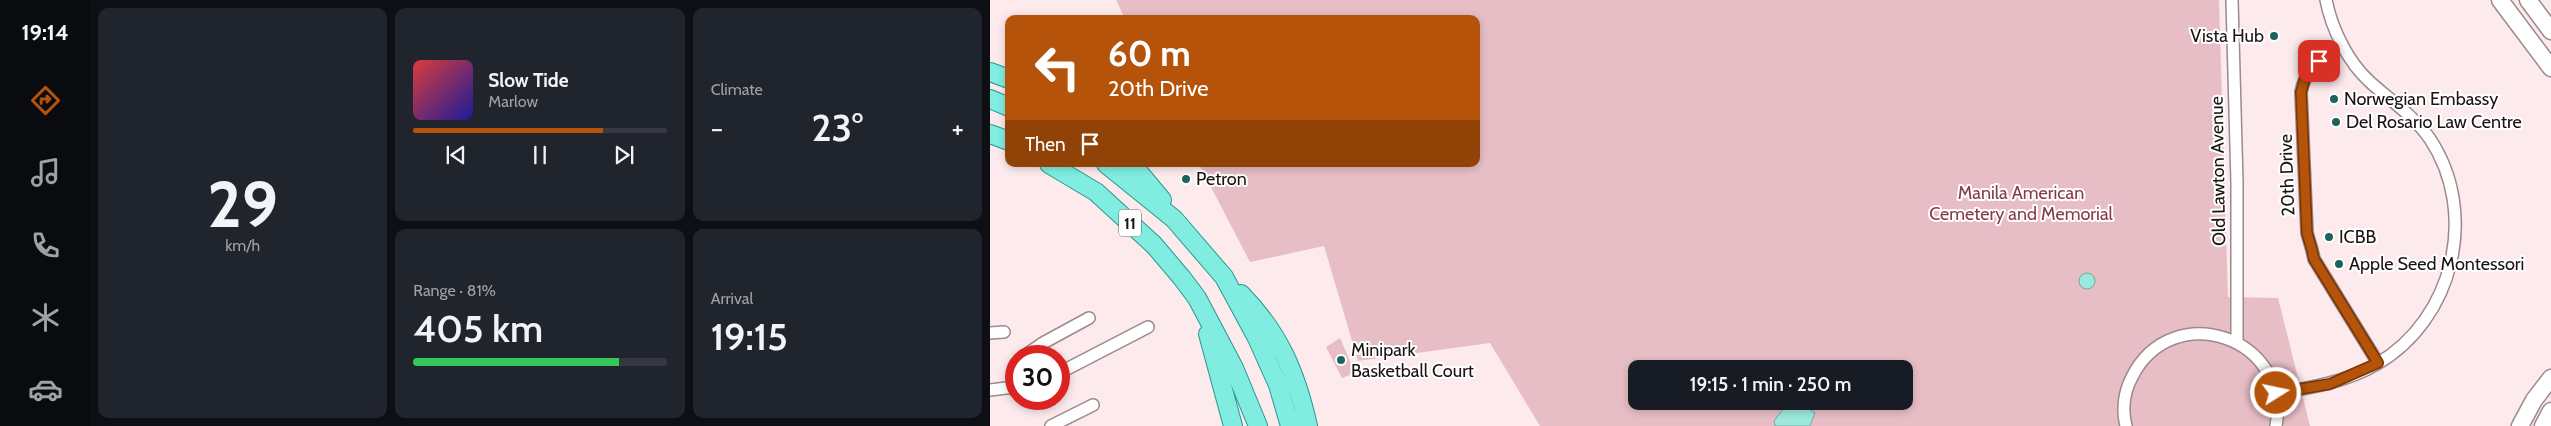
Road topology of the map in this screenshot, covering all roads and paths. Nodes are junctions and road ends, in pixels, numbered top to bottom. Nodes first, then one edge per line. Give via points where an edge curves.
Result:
1 (2232, 0) edge
2 (2326, 0) edge
3 (2500, 0) edge
4 (2528, 0) edge
5 (2551, 31) edge
6 (2342, 44) junction
7 (2551, 68) edge
8 (990, 72) edge
9 (1005, 78) edge
10 (990, 99) edge
11 (1005, 105) edge
12 (990, 134) edge
13 (1005, 140) edge
14 (1054, 167) edge
15 (1110, 167) edge
16 (1135, 167) edge
17 (1187, 234) junction
18 (1224, 277) junction
19 (1197, 298) junction
20 (1089, 318) dead end
21 (1148, 327) dead end
22 (1004, 332) dead end
23 (990, 333) edge
24 (2237, 342) junction
25 (1040, 345) edge
26 (2378, 363) junction
27 (1070, 367) edge
28 (2551, 378) edge
29 (1005, 386) edge
30 (990, 390) edge
31 (2276, 393) junction
32 (1093, 405) dead end
33 (2551, 411) edge
34 (1050, 426) edge
35 (1234, 426) edge
36 (1258, 426) edge
37 (1290, 426) edge
38 (1308, 426) edge
39 (2126, 426) edge
40 (2276, 426) edge
41 (2520, 426) edge
42 (2543, 426) edge

1 - 24 street, Old Lawton Avenue
2 - 6 street
3 - 7 main road
4 - 5 main road
6 - 26 street, 20th Drive via 2311,68 2301,92 2307,233 2314,259
6 - 26 street via 2360,71 2408,113 2430,140 2448,174 2456,212 2455,240 2442,290 2414,333
8 - 9 main road
10 - 11 main road
12 - 13 main road
14 - 19 main road, 11 via 1103,199 1154,245
15 - 17 main road, 11 via 1174,219
16 - 17 main road
17 - 18 main road, 11
18 - 37 main road, 11 via 1258,338
18 - 38 main road via 1274,333 1291,369
19 - 35 main road
19 - 36 main road, 11 via 1234,368
20 - 25 street
21 - 27 street
22 - 23 street
24 - 31 street via 2262,364
24 - 39 street via 2216,335 2193,334 2178,337 2151,352 2129,382 2124,407
26 - 31 street via 2330,384
28 - 41 main road
29 - 30 street
31 - 40 street
32 - 34 street
33 - 42 main road

